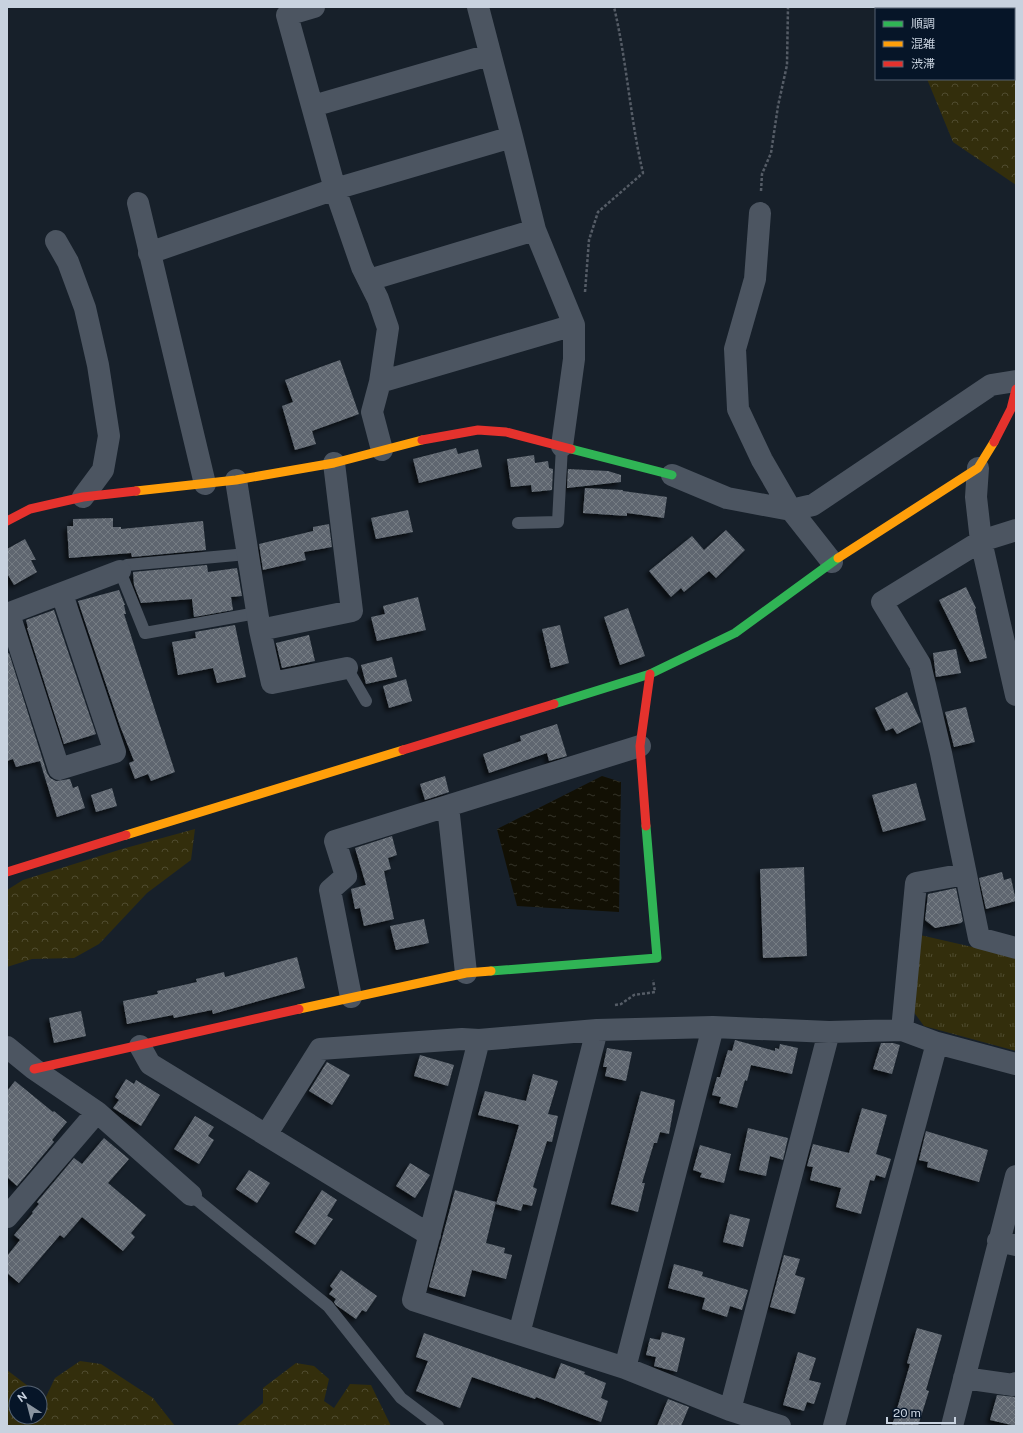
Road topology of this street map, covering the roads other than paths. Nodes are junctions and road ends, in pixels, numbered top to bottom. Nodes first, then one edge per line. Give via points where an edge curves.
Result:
1 (314, 7) edge
2 (478, 7) edge
3 (286, 11) edge
4 (489, 55) junction
5 (312, 106) junction
6 (512, 137) junction
7 (335, 189) junction
8 (138, 203) dead end
9 (760, 213) road end
10 (534, 230) junction
11 (56, 241) dead end
12 (150, 253) junction
13 (369, 280) junction
14 (574, 325) junction
15 (1016, 381) edge
16 (380, 382) junction
17 (1016, 389) edge
18 (562, 446) junction
19 (382, 450) junction
20 (334, 463) junction
21 (978, 468) junction
22 (672, 475) joint
23 (236, 480) junction
24 (206, 484) junction
25 (84, 497) junction
26 (791, 510) junction
27 (7, 521) edge
28 (518, 523) dead end
29 (1016, 530) edge
30 (981, 541) junction
31 (247, 554) junction
32 (832, 562) junction
33 (120, 571) junction
34 (62, 594) junction
35 (8, 614) edge
36 (258, 621) junction
37 (1011, 651) edge
38 (347, 668) joint
39 (650, 674) junction
40 (1016, 695) edge
41 (366, 701) dead end
42 (640, 746) junction
43 (448, 806) junction
44 (7, 872) edge
45 (965, 874) junction
46 (1016, 948) edge
47 (466, 973) junction
48 (351, 996) junction
49 (713, 1027) junction
50 (597, 1030) junction
51 (902, 1030) junction
52 (829, 1032) junction
53 (479, 1040) junction
54 (937, 1043) junction
55 (140, 1046) junction
56 (10, 1055) edge
57 (1016, 1064) edge
58 (34, 1069) junction
59 (97, 1112) junction
60 (266, 1135) junction
61 (1016, 1176) edge
62 (191, 1195) joint
63 (7, 1218) edge
64 (430, 1235) junction
65 (1007, 1243) edge
66 (519, 1334) junction
67 (625, 1368) junction
68 (964, 1378) junction
69 (1016, 1383) edge
70 (730, 1410) junction
71 (438, 1426) edge
72 (780, 1426) edge
73 (834, 1426) edge
74 (952, 1426) edge

1 - 3 street
2 - 4 street
3 - 5 street
4 - 5 street
4 - 6 street
5 - 7 street
6 - 7 street
6 - 10 street
7 - 12 street
7 - 13 street via 362,267
8 - 12 street
9 - 26 street via 755,279 735,349 738,409 762,460
10 - 13 street
10 - 14 street
11 - 25 street via 68,262 85,308 98,365 109,436 103,470
12 - 24 street
13 - 16 street via 388,328
14 - 16 street
14 - 18 street via 574,359
15 - 26 street via 991,385 813,505
16 - 19 street via 372,412
17 - 21 street via 1011,409
18 - 19 street via 506,432 478,430
18 - 22 street
18 - 28 lane via 558,522
19 - 20 street
20 - 23 street
20 - 36 street via 352,611
21 - 30 street via 976,497
21 - 32 street
22 - 26 street via 727,498
23 - 24 street
23 - 31 street
24 - 25 street
25 - 27 street via 30,509
26 - 32 street
29 - 30 street
30 - 37 street
30 - 45 street via 882,602 920,664
31 - 33 lane via 127,565
31 - 36 street
32 - 39 street via 735,633
33 - 34 street
33 - 36 lane via 145,633
34 - 35 street
34 - 35 street via 115,752 59,769
36 - 38 street via 272,683
37 - 40 street
38 - 41 lane
39 - 42 street
39 - 44 street
42 - 43 street
42 - 47 street via 657,958
43 - 47 street
43 - 48 street via 335,841 346,876 330,890
45 - 46 street via 978,938
45 - 51 street via 916,883
47 - 48 street
48 - 55 street
49 - 50 street
49 - 52 street
49 - 67 street
50 - 53 street
50 - 66 street
51 - 52 street
51 - 54 street
52 - 70 street
53 - 60 street via 462,1038 320,1049
53 - 64 street
54 - 57 street
54 - 73 street
55 - 58 street
55 - 60 street via 150,1064
56 - 58 street
58 - 59 street
59 - 62 street
59 - 63 street
60 - 64 street
61 - 65 street
62 - 71 lane via 328,1306 401,1398
64 - 66 street via 413,1300
65 - 68 street
66 - 67 street
67 - 70 street
68 - 69 street via 1013,1385
68 - 74 street
70 - 72 street

